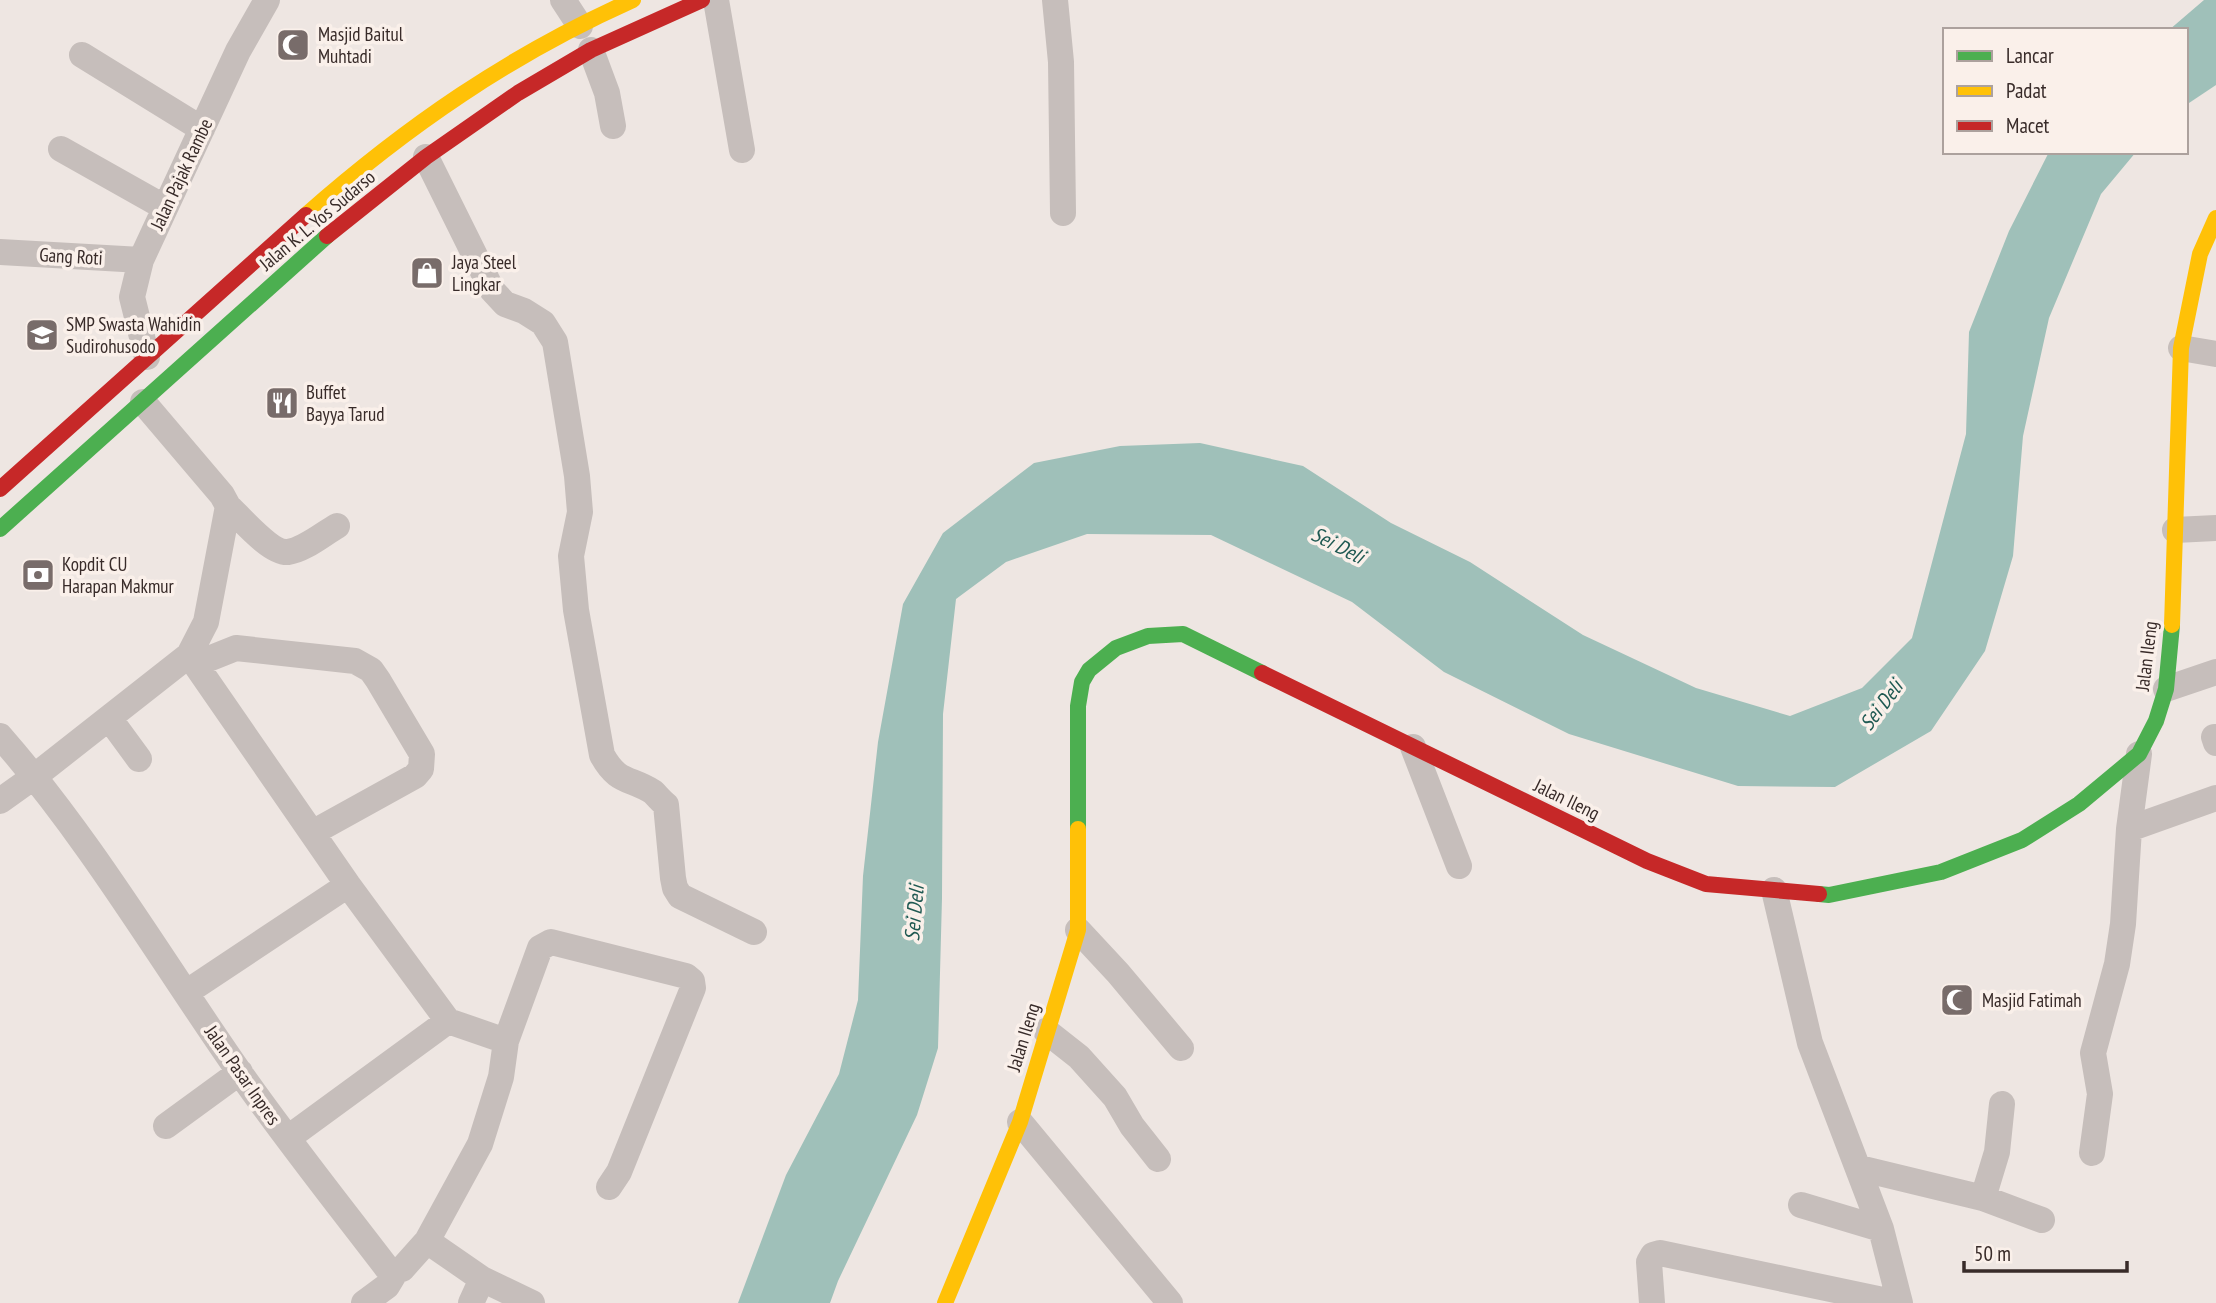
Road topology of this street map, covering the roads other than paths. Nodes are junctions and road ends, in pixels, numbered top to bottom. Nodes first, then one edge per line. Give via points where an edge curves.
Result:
1 (267, 0) edge
2 (563, 0) edge
3 (633, 0) edge
4 (702, 0) edge
5 (716, 0) edge
6 (1055, 0) edge
7 (580, 26) junction
8 (591, 50) junction
9 (82, 55) dead end
10 (613, 126) dead end
11 (201, 128) junction
12 (406, 133) junction
13 (61, 149) dead end
14 (742, 150) dead end
15 (426, 157) junction
16 (164, 207) junction
17 (1063, 213) dead end
18 (2216, 218) edge
19 (0, 252) edge
20 (141, 260) junction
21 (2180, 348) junction
22 (2216, 354) edge
23 (147, 357) junction
24 (122, 379) junction
25 (167, 380) junction
26 (143, 402) junction
27 (0, 489) edge
28 (228, 506) junction
29 (337, 526) dead end
30 (2216, 528) edge
31 (0, 529) edge
32 (2175, 530) junction
33 (193, 659) junction
34 (2216, 672) edge
35 (2166, 689) junction
36 (109, 718) junction
37 (0, 736) edge
38 (1413, 747) junction
39 (2139, 754) junction
40 (139, 758) dead end
41 (35, 776) junction
42 (2216, 798) edge
43 (0, 801) edge
44 (2129, 829) junction
45 (312, 833) junction
46 (1459, 866) dead end
47 (348, 885) junction
48 (1774, 890) junction
49 (1078, 930) junction
50 (754, 932) dead end
51 (187, 992) junction
52 (448, 1021) junction
53 (1046, 1031) junction
54 (506, 1041) junction
55 (1181, 1048) dead end
56 (240, 1072) junction
57 (2002, 1104) dead end
58 (1020, 1122) junction
59 (166, 1126) dead end
60 (288, 1138) junction
61 (2092, 1153) dead end
62 (1157, 1159) dead end
63 (1859, 1168) junction
64 (609, 1187) dead end
65 (1983, 1198) junction
66 (1801, 1205) dead end
67 (2042, 1220) dead end
68 (1881, 1229) junction
69 (427, 1241) junction
70 (396, 1271) junction
71 (482, 1279) junction
72 (364, 1303) edge
73 (471, 1303) edge
74 (532, 1303) edge
75 (945, 1303) edge
76 (1170, 1303) edge
77 (1652, 1303) edge
78 (1899, 1303) edge

1 - 11 street, Jalan Pajak Rambe
2 - 7 street
3 - 7 main road, Jalan K. L. Yos Sudarso
4 - 8 main road, Jalan K. L. Yos Sudarso
5 - 14 street
6 - 17 street via 1061,62
7 - 12 main road, Jalan K. L. Yos Sudarso via 514,60
8 - 10 street
8 - 15 main road, Jalan K. L. Yos Sudarso via 518,93
9 - 11 street
11 - 16 street, Jalan Pajak Rambe
12 - 15 main road
12 - 23 main road, Jalan K. L. Yos Sudarso via 340,185
13 - 16 street
15 - 25 main road, Jalan K. L. Yos Sudarso via 341,223
15 - 50 street via 492,290 505,303 543,323 555,342 580,512 571,556 576,610 602,755 619,777 652,792 666,805 673,878 680,897
16 - 20 street, Jalan Pajak Rambe
18 - 21 main road, Jalan Ileng via 2200,254
19 - 20 street, Gang Roti
20 - 23 street, Jalan Pajak Rambe via 132,297
21 - 22 street
21 - 32 main road, Jalan Ileng
23 - 24 main road, Jalan K. L. Yos Sudarso
23 - 25 main road
24 - 26 main road
24 - 27 main road, Jalan K. L. Yos Sudarso
25 - 26 main road, Jalan K. L. Yos Sudarso
26 - 28 street
26 - 31 main road, Jalan K. L. Yos Sudarso
28 - 29 street via 282,551 296,549
28 - 33 street via 206,622
30 - 32 street
32 - 35 main road, Jalan Ileng
33 - 36 street
33 - 45 street
33 - 45 street via 236,649 355,661 378,680 422,754 421,769
34 - 35 street
35 - 39 main road, Jalan Ileng
36 - 40 street
36 - 41 street
37 - 41 street, Jalan Pasar Inpres
38 - 46 street
38 - 48 main road, Jalan Ileng via 1647,862 1706,884
38 - 49 main road, Jalan Ileng via 1183,634 1124,642 1108,651 1083,677 1078,706
39 - 44 street
39 - 48 main road, Jalan Ileng via 2079,804 2022,841 1941,872 1829,895
41 - 43 street
41 - 51 street, Jalan Pasar Inpres
42 - 44 street
44 - 61 street via 2117,964 2093,1053 2100,1094
45 - 47 street
47 - 51 street
47 - 52 street
48 - 63 street via 1810,1043
49 - 53 main road, Jalan Ileng
49 - 55 street
51 - 56 street, Jalan Pasar Inpres
52 - 54 street
52 - 60 street
53 - 58 main road, Jalan Ileng
53 - 62 street via 1079,1057 1115,1097
54 - 64 street via 544,944 551,942 692,981 619,1172
54 - 69 street via 501,1077 480,1144
56 - 59 street
56 - 60 street, Jalan Pasar Inpres
57 - 65 street via 1997,1152
58 - 75 main road, Jalan Ileng
58 - 76 street
60 - 70 street, Jalan Pasar Inpres via 387,1268
63 - 65 street
63 - 68 street
65 - 67 street
66 - 68 street
68 - 78 street
69 - 70 street
69 - 71 street
70 - 72 street via 387,1286
71 - 73 street
71 - 74 street
77 - 78 street via 1649,1262 1660,1253

